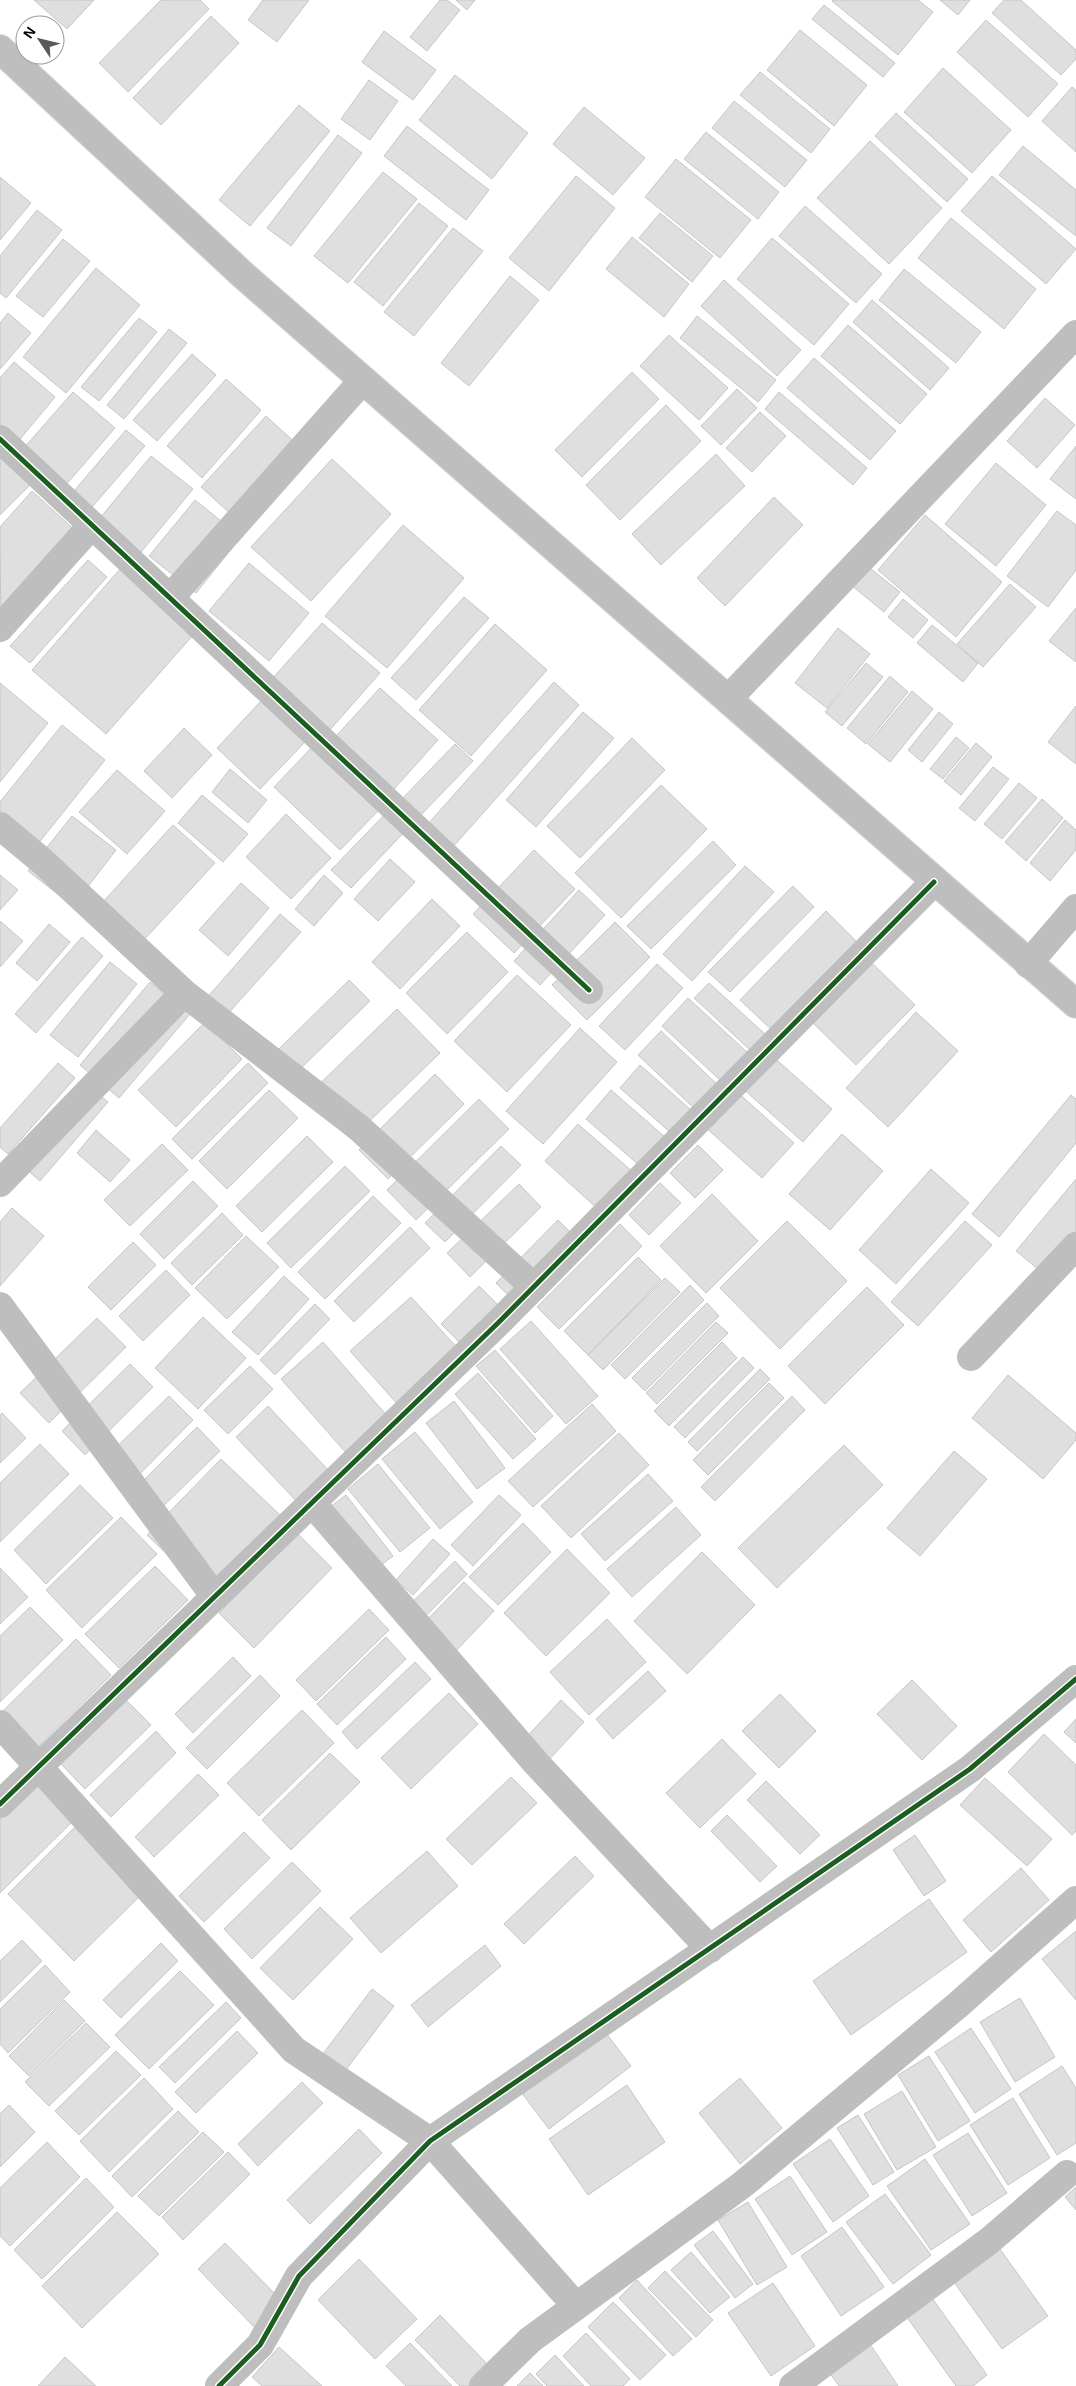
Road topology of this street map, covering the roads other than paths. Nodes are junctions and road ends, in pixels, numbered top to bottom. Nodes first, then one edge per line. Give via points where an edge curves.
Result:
1 (0, 49) edge
2 (1076, 334) edge
3 (363, 380) junction
4 (0, 439) edge
5 (92, 525) junction
6 (170, 598) junction
7 (0, 628) edge
8 (728, 699) junction
9 (0, 826) edge
10 (934, 882) junction
11 (1076, 908) edge
12 (1028, 964) junction
13 (589, 990) dead end
14 (184, 993) junction
15 (1076, 1004) edge
16 (0, 1183) edge
17 (1076, 1246) edge
18 (534, 1287) junction
19 (0, 1306) edge
20 (971, 1357) dead end
21 (312, 1503) junction
22 (215, 1598) junction
23 (1076, 1679) edge
24 (0, 1724) edge
25 (40, 1767) junction
26 (0, 1804) edge
27 (1076, 1900) edge
28 (710, 1949) junction
29 (430, 2141) junction
30 (1067, 2174) dead end
31 (576, 2306) junction
32 (219, 2386) edge
33 (483, 2386) edge
34 (792, 2386) edge

1 - 3 street via 243,275
2 - 8 street
3 - 6 street
3 - 8 street
4 - 5 street
5 - 6 street
5 - 7 street
6 - 13 street
8 - 10 street
9 - 14 street
10 - 12 street
10 - 18 street
11 - 12 street
12 - 15 street
14 - 16 street
14 - 18 street via 358,1127
17 - 20 street
18 - 21 street
19 - 22 street
21 - 22 street
21 - 28 street via 536,1763
22 - 25 street
23 - 28 street via 970,1769
24 - 25 street
25 - 26 street
25 - 29 street via 294,2050
27 - 31 street via 959,2004 742,2184
28 - 29 street
29 - 31 street
29 - 32 street via 299,2276 260,2345
30 - 34 street via 989,2242
31 - 33 street via 530,2340

